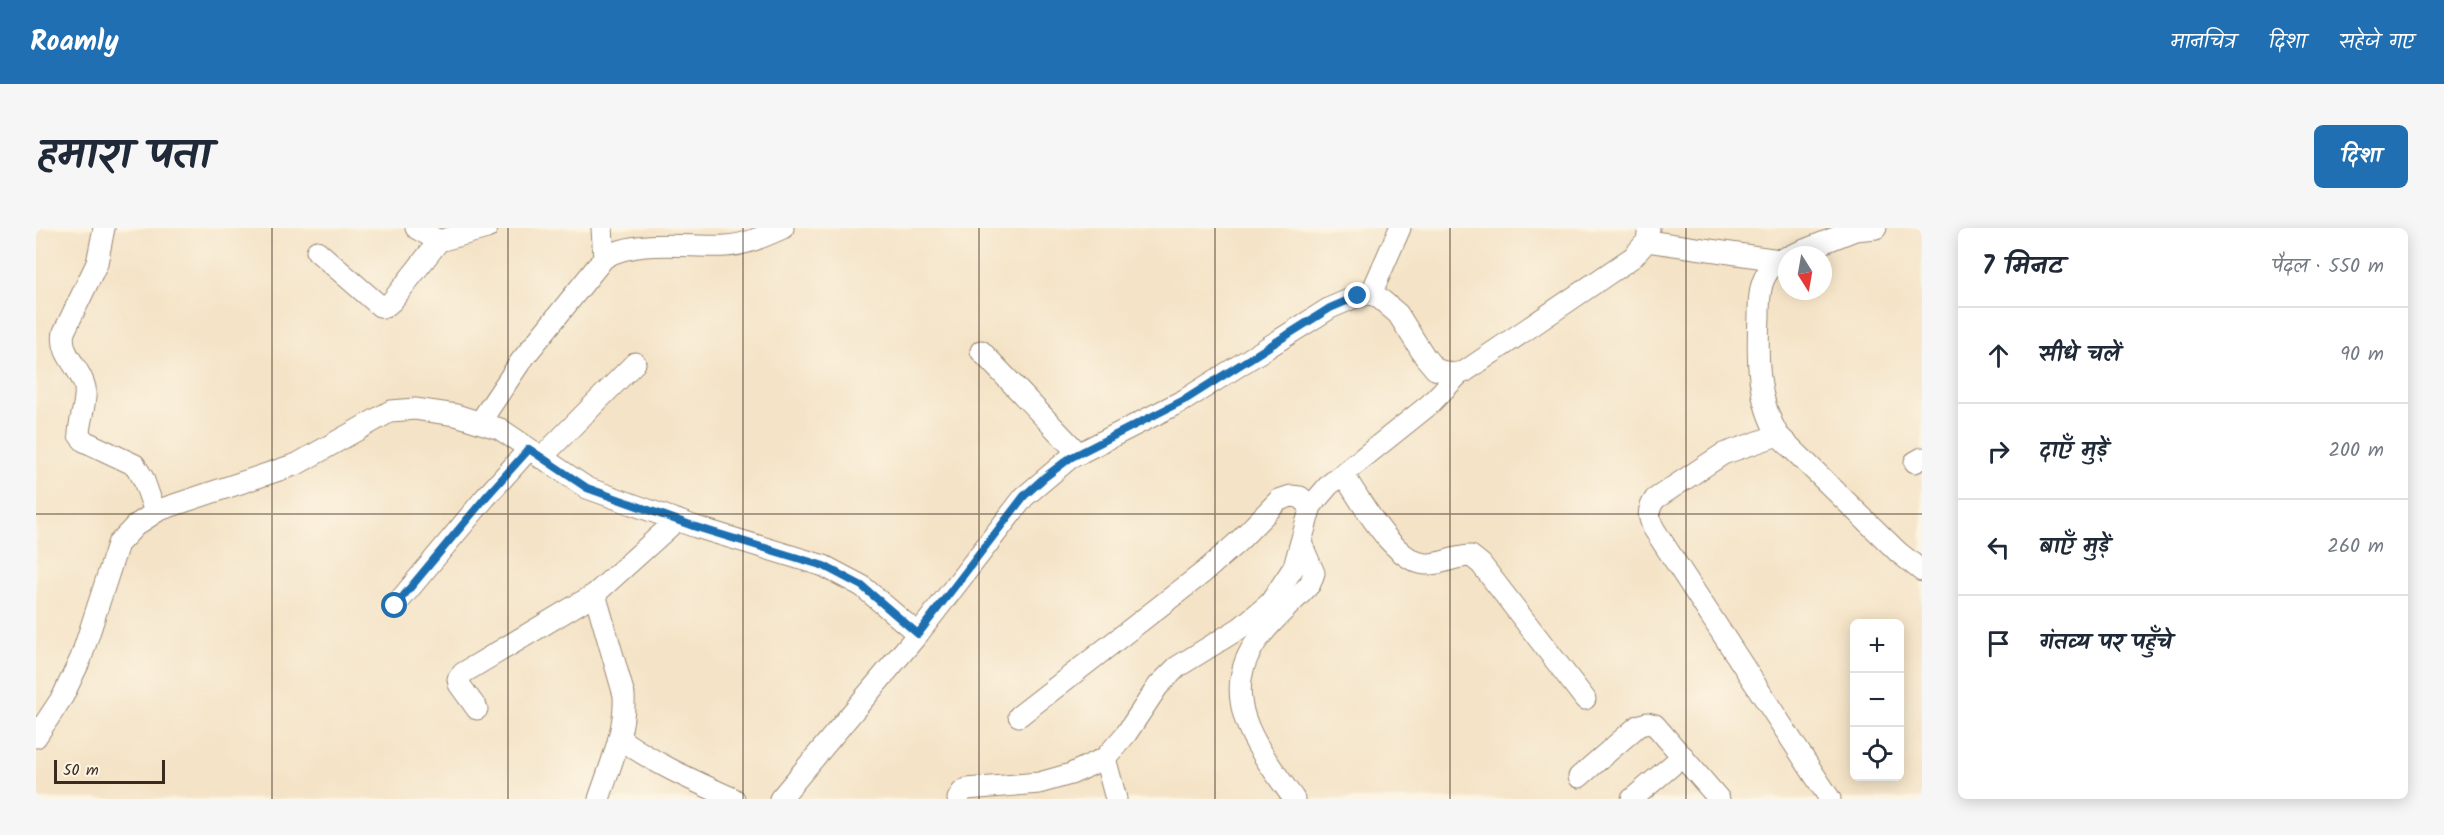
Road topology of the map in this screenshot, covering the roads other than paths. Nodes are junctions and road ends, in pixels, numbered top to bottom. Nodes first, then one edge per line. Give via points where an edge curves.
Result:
1 (104, 228) edge
2 (416, 228) edge
3 (487, 228) edge
4 (602, 228) edge
5 (783, 228) edge
6 (1400, 228) edge
7 (1876, 228) edge
8 (1648, 234) edge
9 (439, 241) junction
10 (1814, 246) edge
11 (316, 251) dead end
12 (1778, 256) edge
13 (604, 258) junction
14 (1778, 265) edge
15 (1371, 294) junction
16 (981, 351) dead end
17 (634, 363) dead end
18 (1460, 372) junction
19 (480, 422) junction
20 (1778, 435) junction
21 (535, 453) junction
22 (1079, 453) junction
23 (1343, 474) junction
24 (1311, 506) junction
25 (156, 512) junction
26 (677, 520) junction
27 (1301, 543) junction
28 (1922, 571) edge
29 (595, 594) junction
30 (395, 606) dead end
31 (918, 634) junction
32 (1584, 699) dead end
33 (477, 709) dead end
34 (44, 712) edge
35 (1019, 716) dead end
36 (36, 736) edge
37 (619, 738) junction
38 (1683, 756) junction
39 (1105, 758) junction
40 (1579, 777) dead end
41 (1029, 791) edge
42 (599, 799) edge
43 (734, 799) edge
44 (780, 799) edge
45 (958, 799) edge
46 (1116, 799) edge
47 (1294, 799) edge
48 (1632, 799) edge
49 (1719, 799) edge
50 (1830, 799) edge

1 - 25 street via 97,263 62,339 84,386 79,435 139,469
2 - 9 street
3 - 9 street
4 - 13 street
5 - 13 street via 735,245 637,247
6 - 15 street
7 - 10 street via 1855,230
8 - 12 street
8 - 18 street via 1633,257
9 - 11 street via 385,307
13 - 19 street via 521,361
14 - 20 street via 1764,278 1758,340 1765,405
15 - 18 street via 1398,314 1435,369 1443,373
15 - 22 street via 1330,308 1186,399
16 - 22 street
17 - 21 street
18 - 23 street via 1429,405
19 - 21 street via 500,429
19 - 25 street via 416,409 391,411 297,464
20 - 28 street
20 - 50 street via 1723,454 1655,499 1648,516
21 - 26 street via 587,488
21 - 30 street via 485,498
22 - 31 street via 1024,496
23 - 24 street
23 - 32 street via 1401,554 1415,563 1471,556 1481,564
24 - 27 street
24 - 35 street via 1300,497 1279,500 1204,572
25 - 34 street via 118,544 88,639 63,696
26 - 29 street
26 - 31 street via 824,566 862,586
27 - 39 street via 1294,567 1270,603 1164,680
27 - 47 street via 1314,573 1310,584 1255,643 1246,658 1240,684 1241,709 1250,732
29 - 33 street via 463,673 459,684
29 - 37 street via 624,696
31 - 44 street
34 - 36 street
37 - 42 street
37 - 43 street via 670,771
38 - 40 street via 1655,725 1647,723 1638,726
38 - 48 street
38 - 49 street
39 - 41 street
39 - 46 street
41 - 45 street via 967,789

